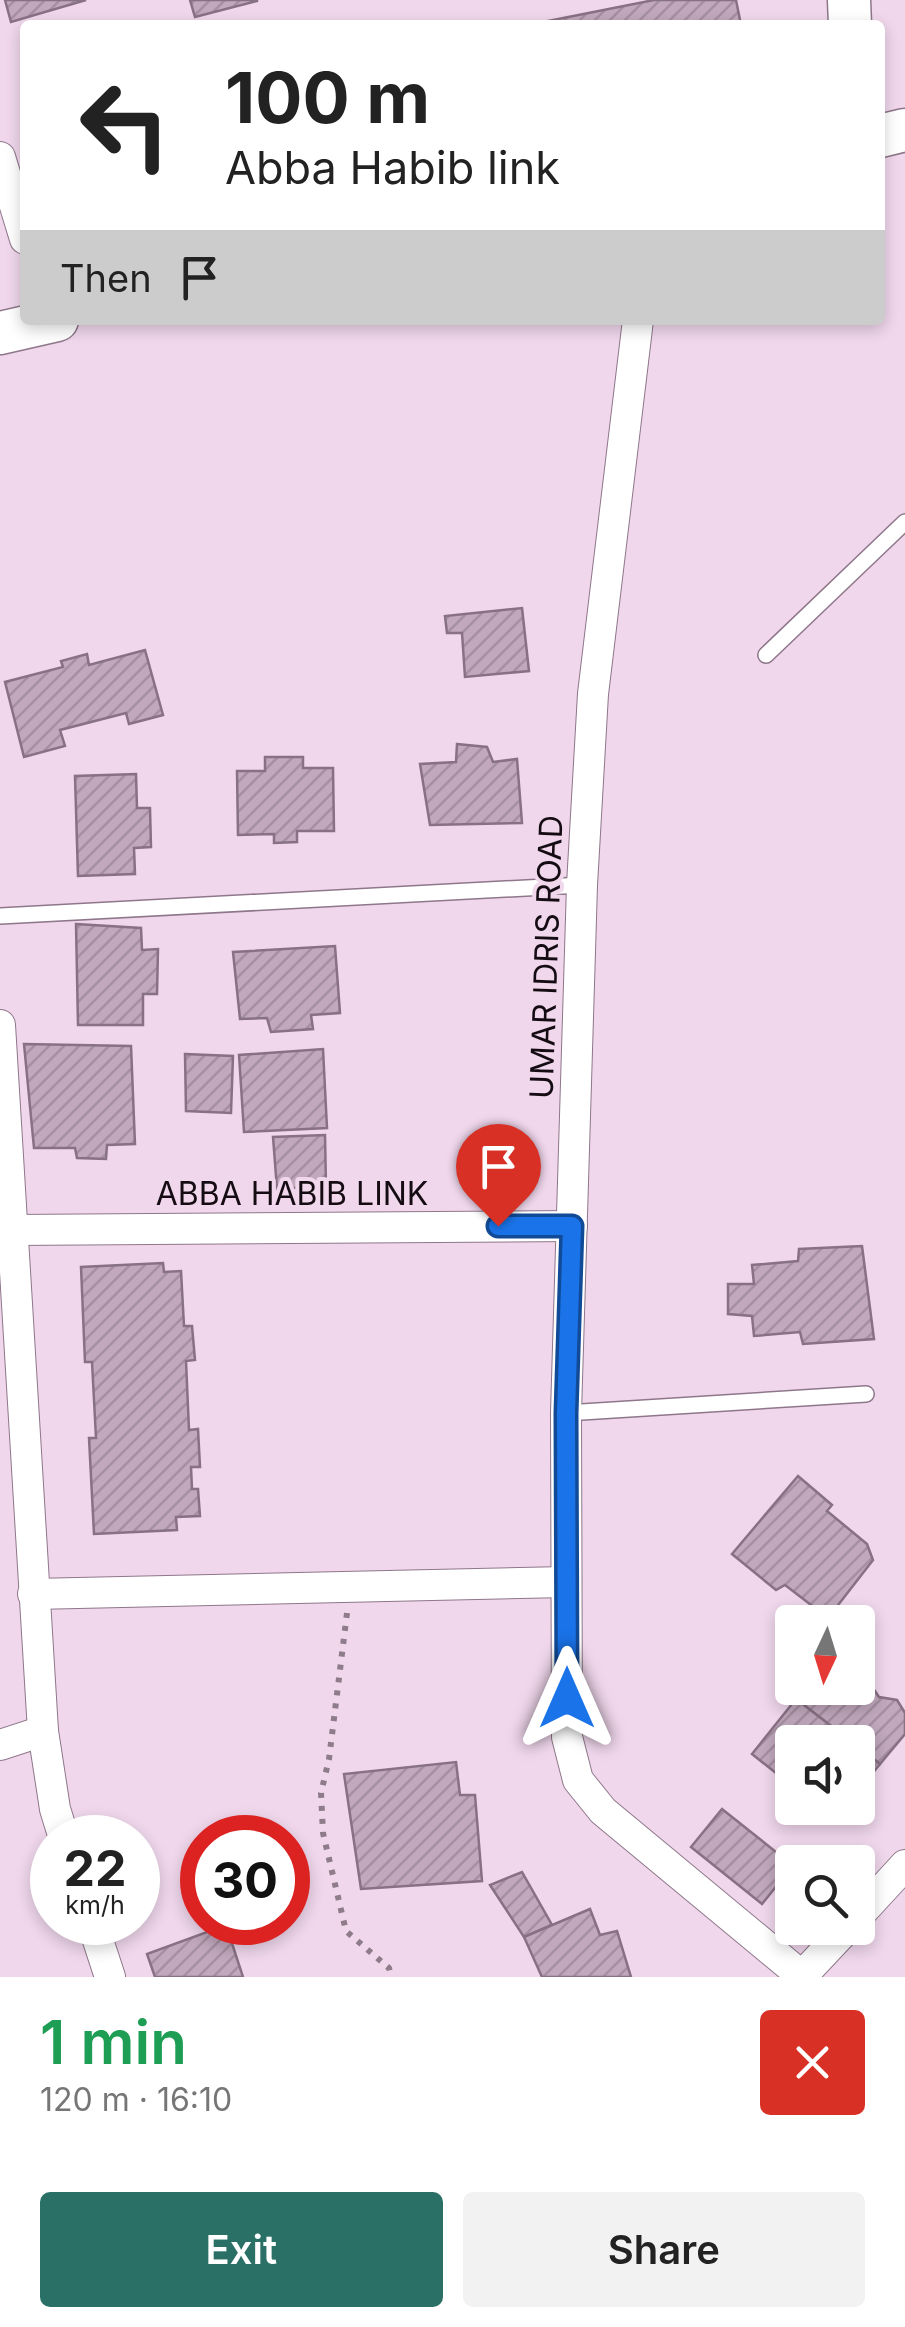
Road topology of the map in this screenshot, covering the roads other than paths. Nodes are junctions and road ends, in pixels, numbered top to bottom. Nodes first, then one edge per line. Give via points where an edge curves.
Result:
1 (0, 157) edge
2 (20, 223) edge
3 (35, 325) edge
4 (637, 325) edge
5 (0, 333) edge
6 (905, 522) edge
7 (766, 655) dead end
8 (582, 885) junction
9 (0, 916) edge
10 (0, 1026) edge
11 (1, 1047) edge
12 (572, 1226) junction
13 (12, 1230) junction
14 (866, 1394) dead end
15 (566, 1413) junction
16 (566, 1582) junction
17 (33, 1594) junction
18 (43, 1732) junction
19 (0, 1745) edge
20 (57, 1815) edge
21 (900, 1880) edge
22 (875, 1901) edge
23 (100, 1945) edge
24 (831, 1945) edge
25 (110, 1977) edge
26 (802, 1977) edge

1 - 2 street
3 - 5 street
4 - 8 street, UMAR IDRIS ROAD via 593,694
6 - 7 lane
8 - 9 lane
8 - 12 street, UMAR IDRIS ROAD
10 - 11 street
11 - 13 street
12 - 13 street, ABBA HABIB LINK
12 - 15 street, UMAR IDRIS ROAD
13 - 17 street
14 - 15 lane
15 - 16 street, UMAR IDRIS ROAD
16 - 17 street
16 - 26 street, UMAR IDRIS ROAD via 567,1737 578,1780 603,1811
17 - 18 street
18 - 19 street
18 - 20 street
21 - 22 street
23 - 25 street
24 - 26 street

